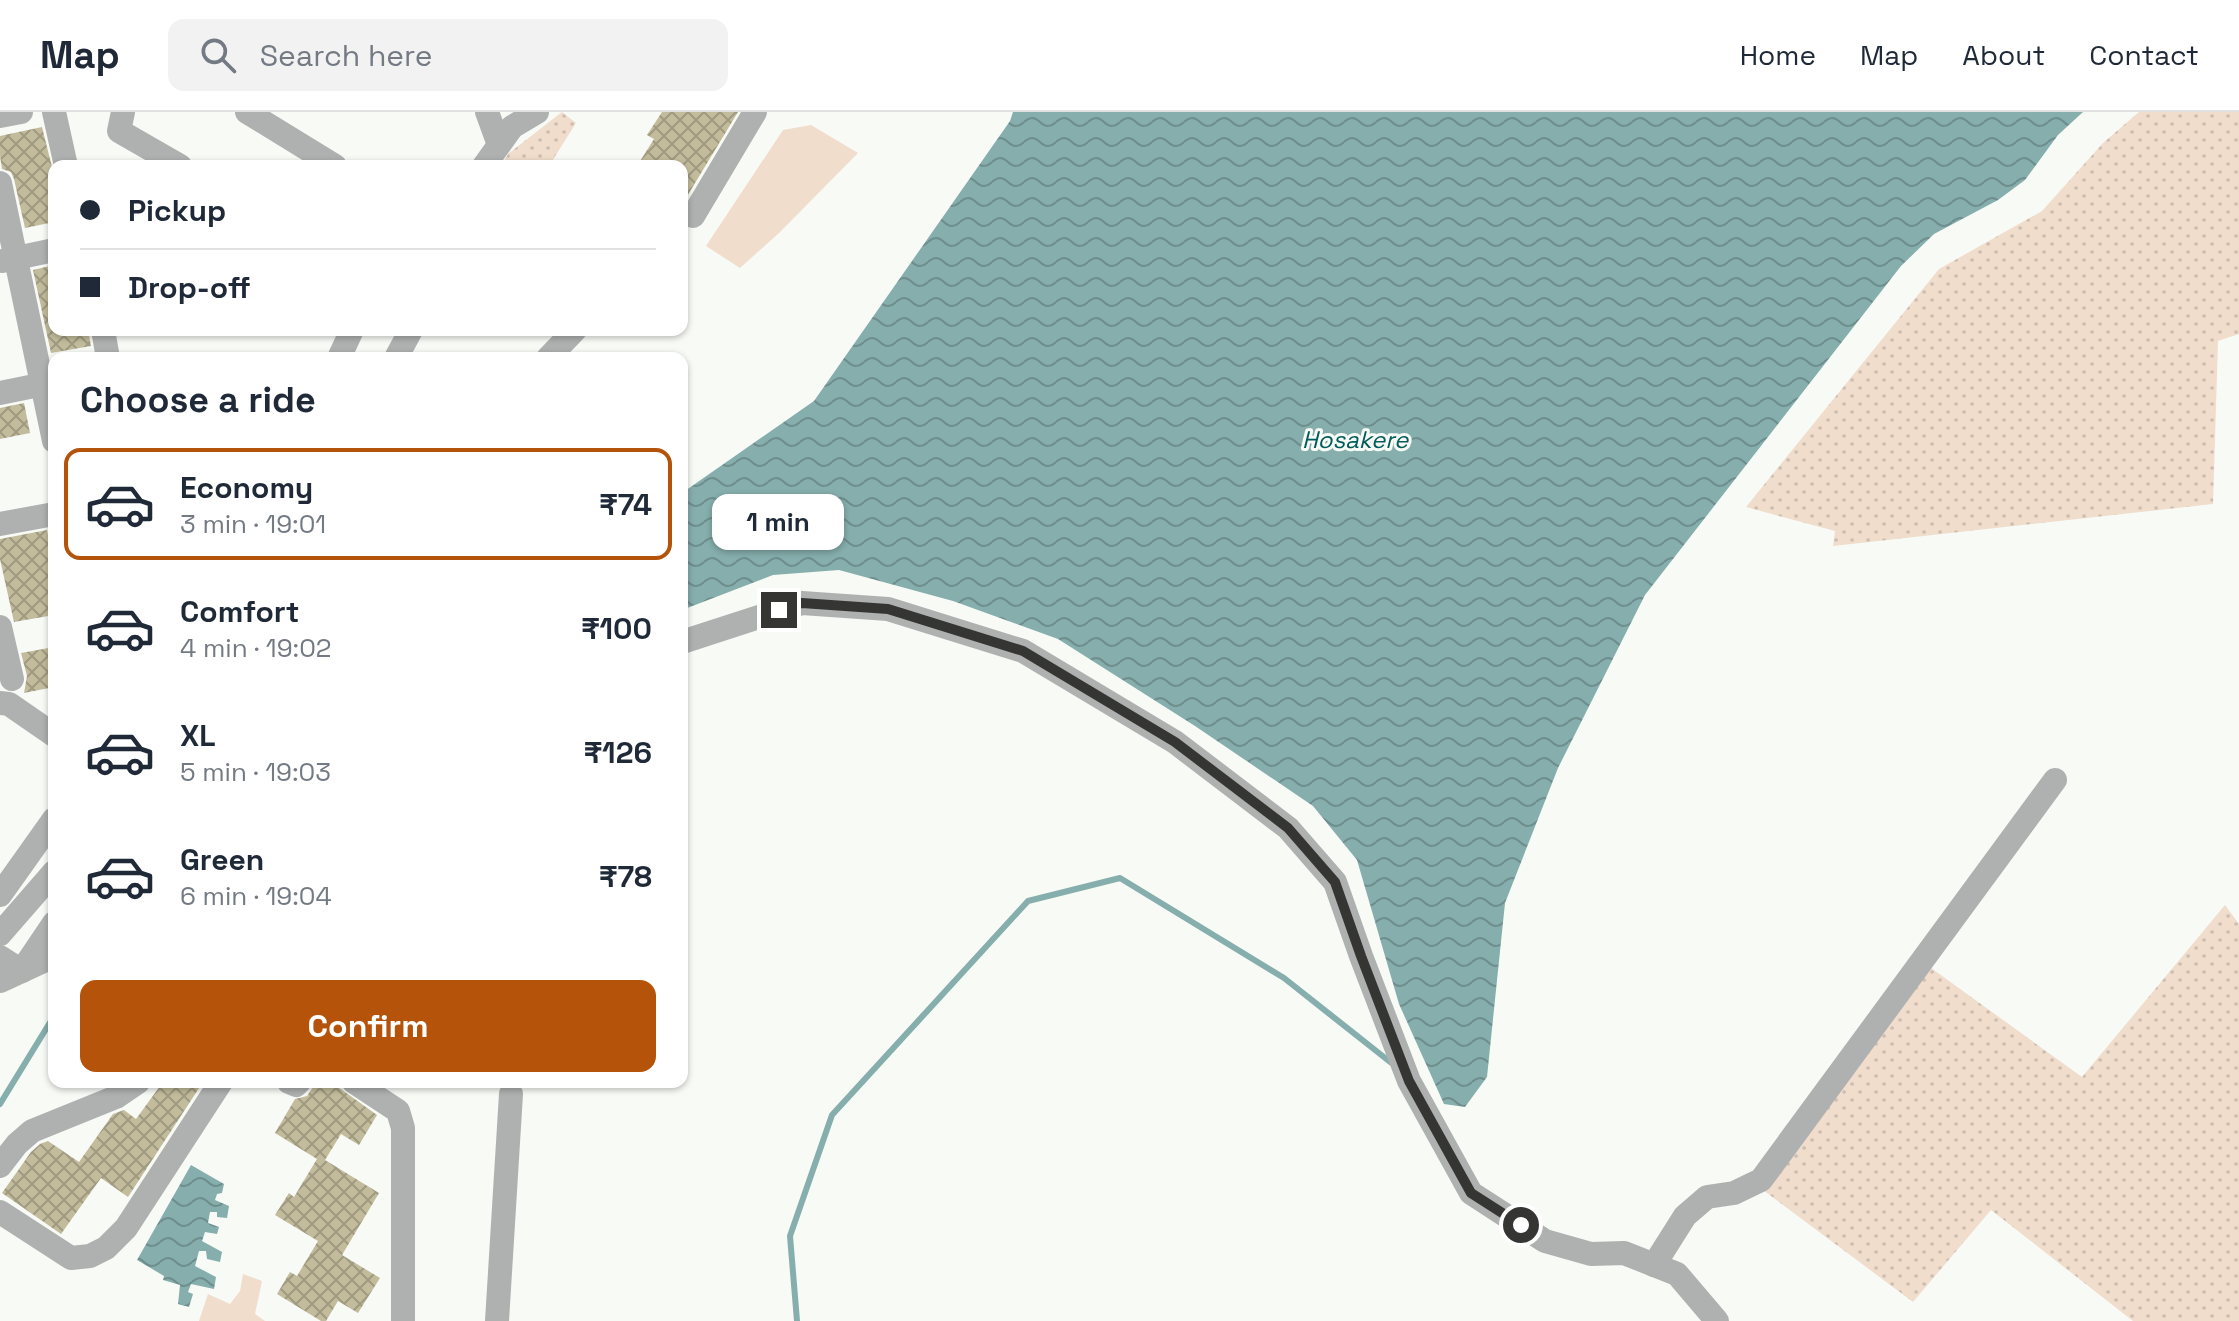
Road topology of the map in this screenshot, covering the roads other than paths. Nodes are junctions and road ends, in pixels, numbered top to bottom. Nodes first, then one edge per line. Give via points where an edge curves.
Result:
1 (21, 112) edge
2 (54, 112) edge
3 (123, 112) edge
4 (247, 112) edge
5 (487, 112) edge
6 (537, 112) edge
7 (755, 112) edge
8 (0, 116) edge
9 (499, 145) junction
10 (65, 160) edge
11 (170, 160) edge
12 (325, 160) edge
13 (488, 160) edge
14 (0, 183) edge
15 (688, 214) edge
16 (48, 251) edge
17 (8, 260) edge
18 (569, 336) edge
19 (554, 352) edge
20 (48, 384) edge
21 (0, 393) edge
22 (48, 515) edge
23 (0, 524) edge
24 (0, 627) edge
25 (688, 640) edge
26 (12, 679) dead end
27 (0, 703) edge
28 (48, 731) edge
29 (2055, 780) dead end
30 (48, 827) edge
31 (48, 882) edge
32 (0, 895) edge
33 (48, 930) edge
34 (0, 934) edge
35 (0, 957) edge
36 (48, 959) edge
37 (11, 976) edge
38 (129, 1088) edge
39 (217, 1088) edge
40 (363, 1088) edge
41 (511, 1094) dead end
42 (0, 1166) edge
43 (0, 1212) edge
44 (1654, 1265) junction
45 (403, 1321) edge
46 (497, 1321) edge
47 (1717, 1321) edge

1 - 8 street
2 - 10 street
3 - 11 street via 119,131
4 - 12 street
5 - 9 street
6 - 9 street via 512,127
7 - 15 street via 693,216
9 - 13 street
14 - 17 street
16 - 17 street
17 - 20 street
18 - 19 street
20 - 21 street
22 - 23 street
24 - 26 street
25 - 44 street via 802,603 888,609 1023,651 1175,742 1288,828 1335,882 1409,1081 1471,1193 1545,1241 1591,1254 1624,1253
27 - 28 street
29 - 44 street via 1761,1180 1734,1193 1707,1197 1685,1216
30 - 32 street
31 - 34 street
33 - 37 street
35 - 37 street
36 - 37 street
38 - 42 street via 32,1131
39 - 43 street via 126,1228 106,1248 71,1258
40 - 45 street via 398,1111 403,1128
41 - 46 street
44 - 47 street via 1677,1274

